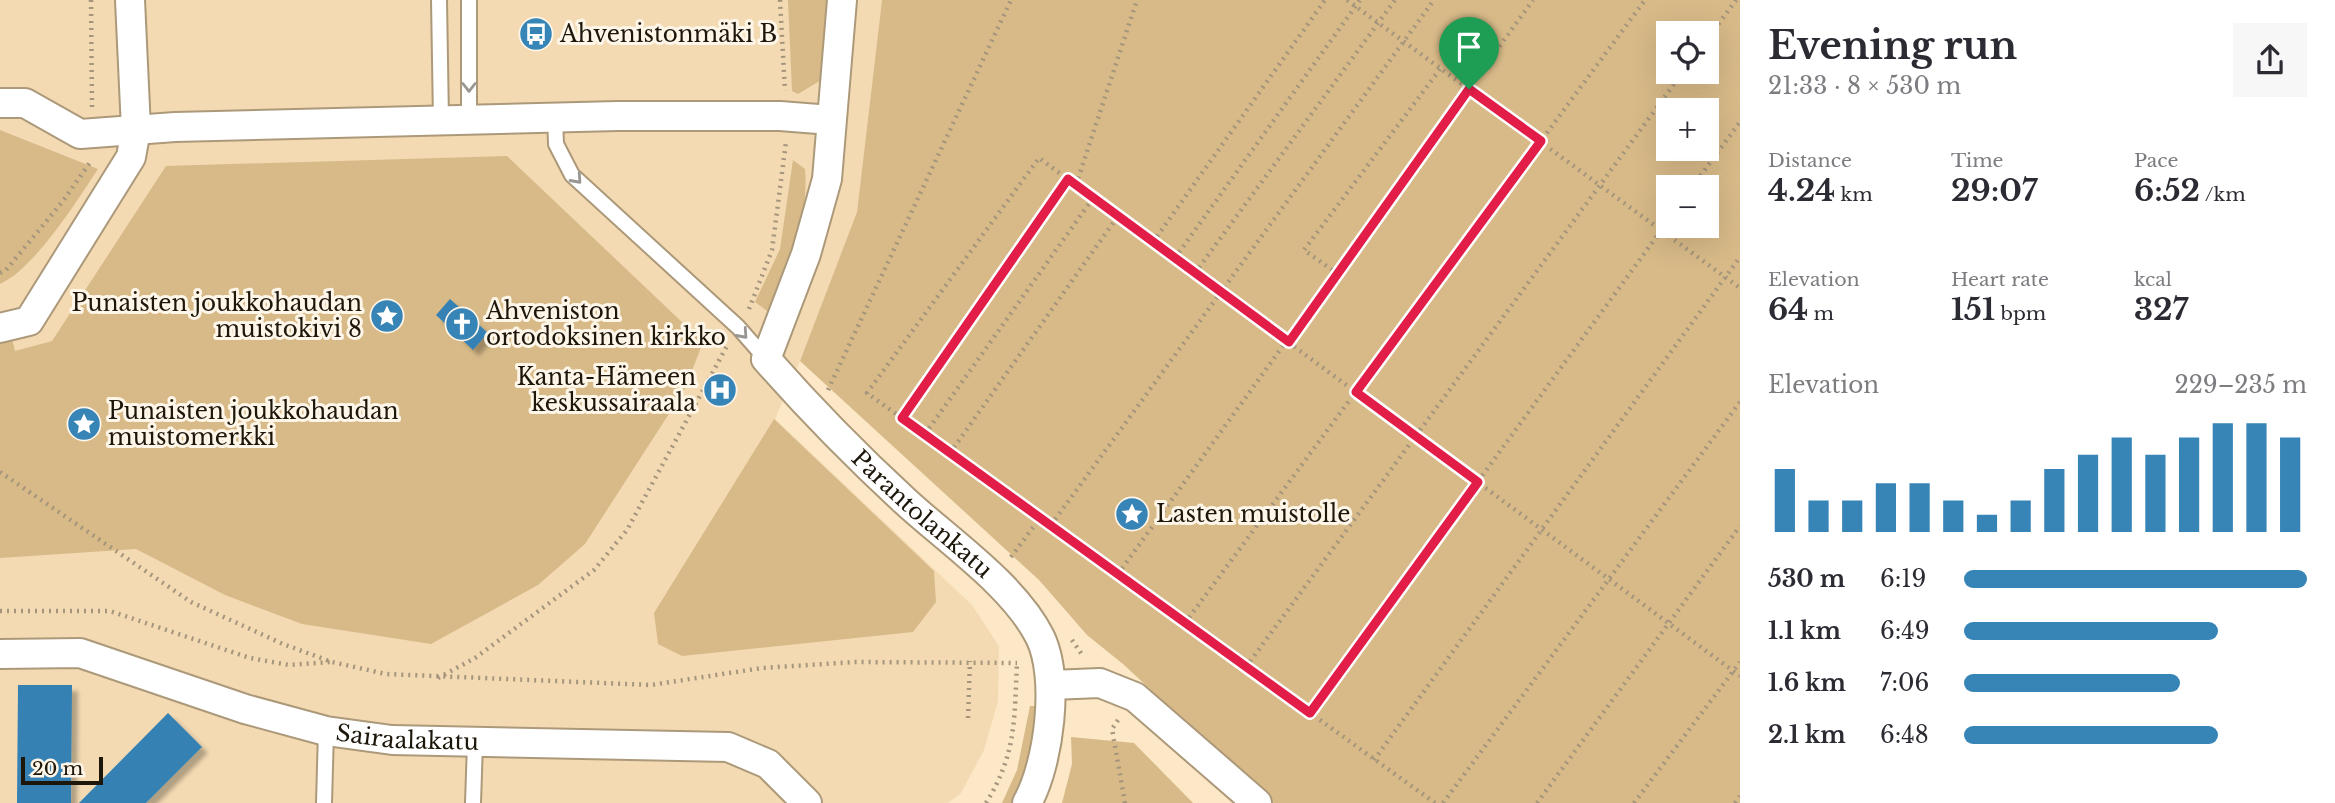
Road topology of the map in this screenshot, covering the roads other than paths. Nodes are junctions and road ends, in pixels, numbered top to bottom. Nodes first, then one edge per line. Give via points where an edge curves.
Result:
1 (130, 0) edge
2 (439, 0) edge
3 (470, 0) edge
4 (842, 0) edge
5 (0, 103) edge
6 (555, 117) junction
7 (455, 120) junction
8 (831, 120) junction
9 (136, 129) junction
10 (0, 328) edge
11 (766, 359) junction
12 (0, 654) edge
13 (1051, 685) junction
14 (326, 731) junction
15 (475, 743) junction
16 (324, 803) edge
17 (473, 803) edge
18 (807, 803) edge
19 (1027, 803) edge
20 (1257, 803) edge

1 - 9 street
2 - 7 lane
3 -> 7 lane via 469,55
4 - 8 street
5 - 9 street via 25,103 80,134
6 - 7 street
6 - 8 street via 786,116
6 -> 11 lane via 556,144 572,176 738,327
7 - 9 street
8 - 11 street via 823,192 806,254
9 - 10 street via 131,157 29,321
11 - 13 street, Parantolankatu via 837,436 1016,604 1041,640
12 - 14 street, Sairaalakatu via 80,653 245,709
13 - 19 street via 1037,785
13 - 20 street via 1100,683 1135,697
14 - 15 street, Sairaalakatu via 392,740
14 - 16 lane
15 - 17 lane
15 - 18 street, Sairaalakatu via 728,747 768,764

